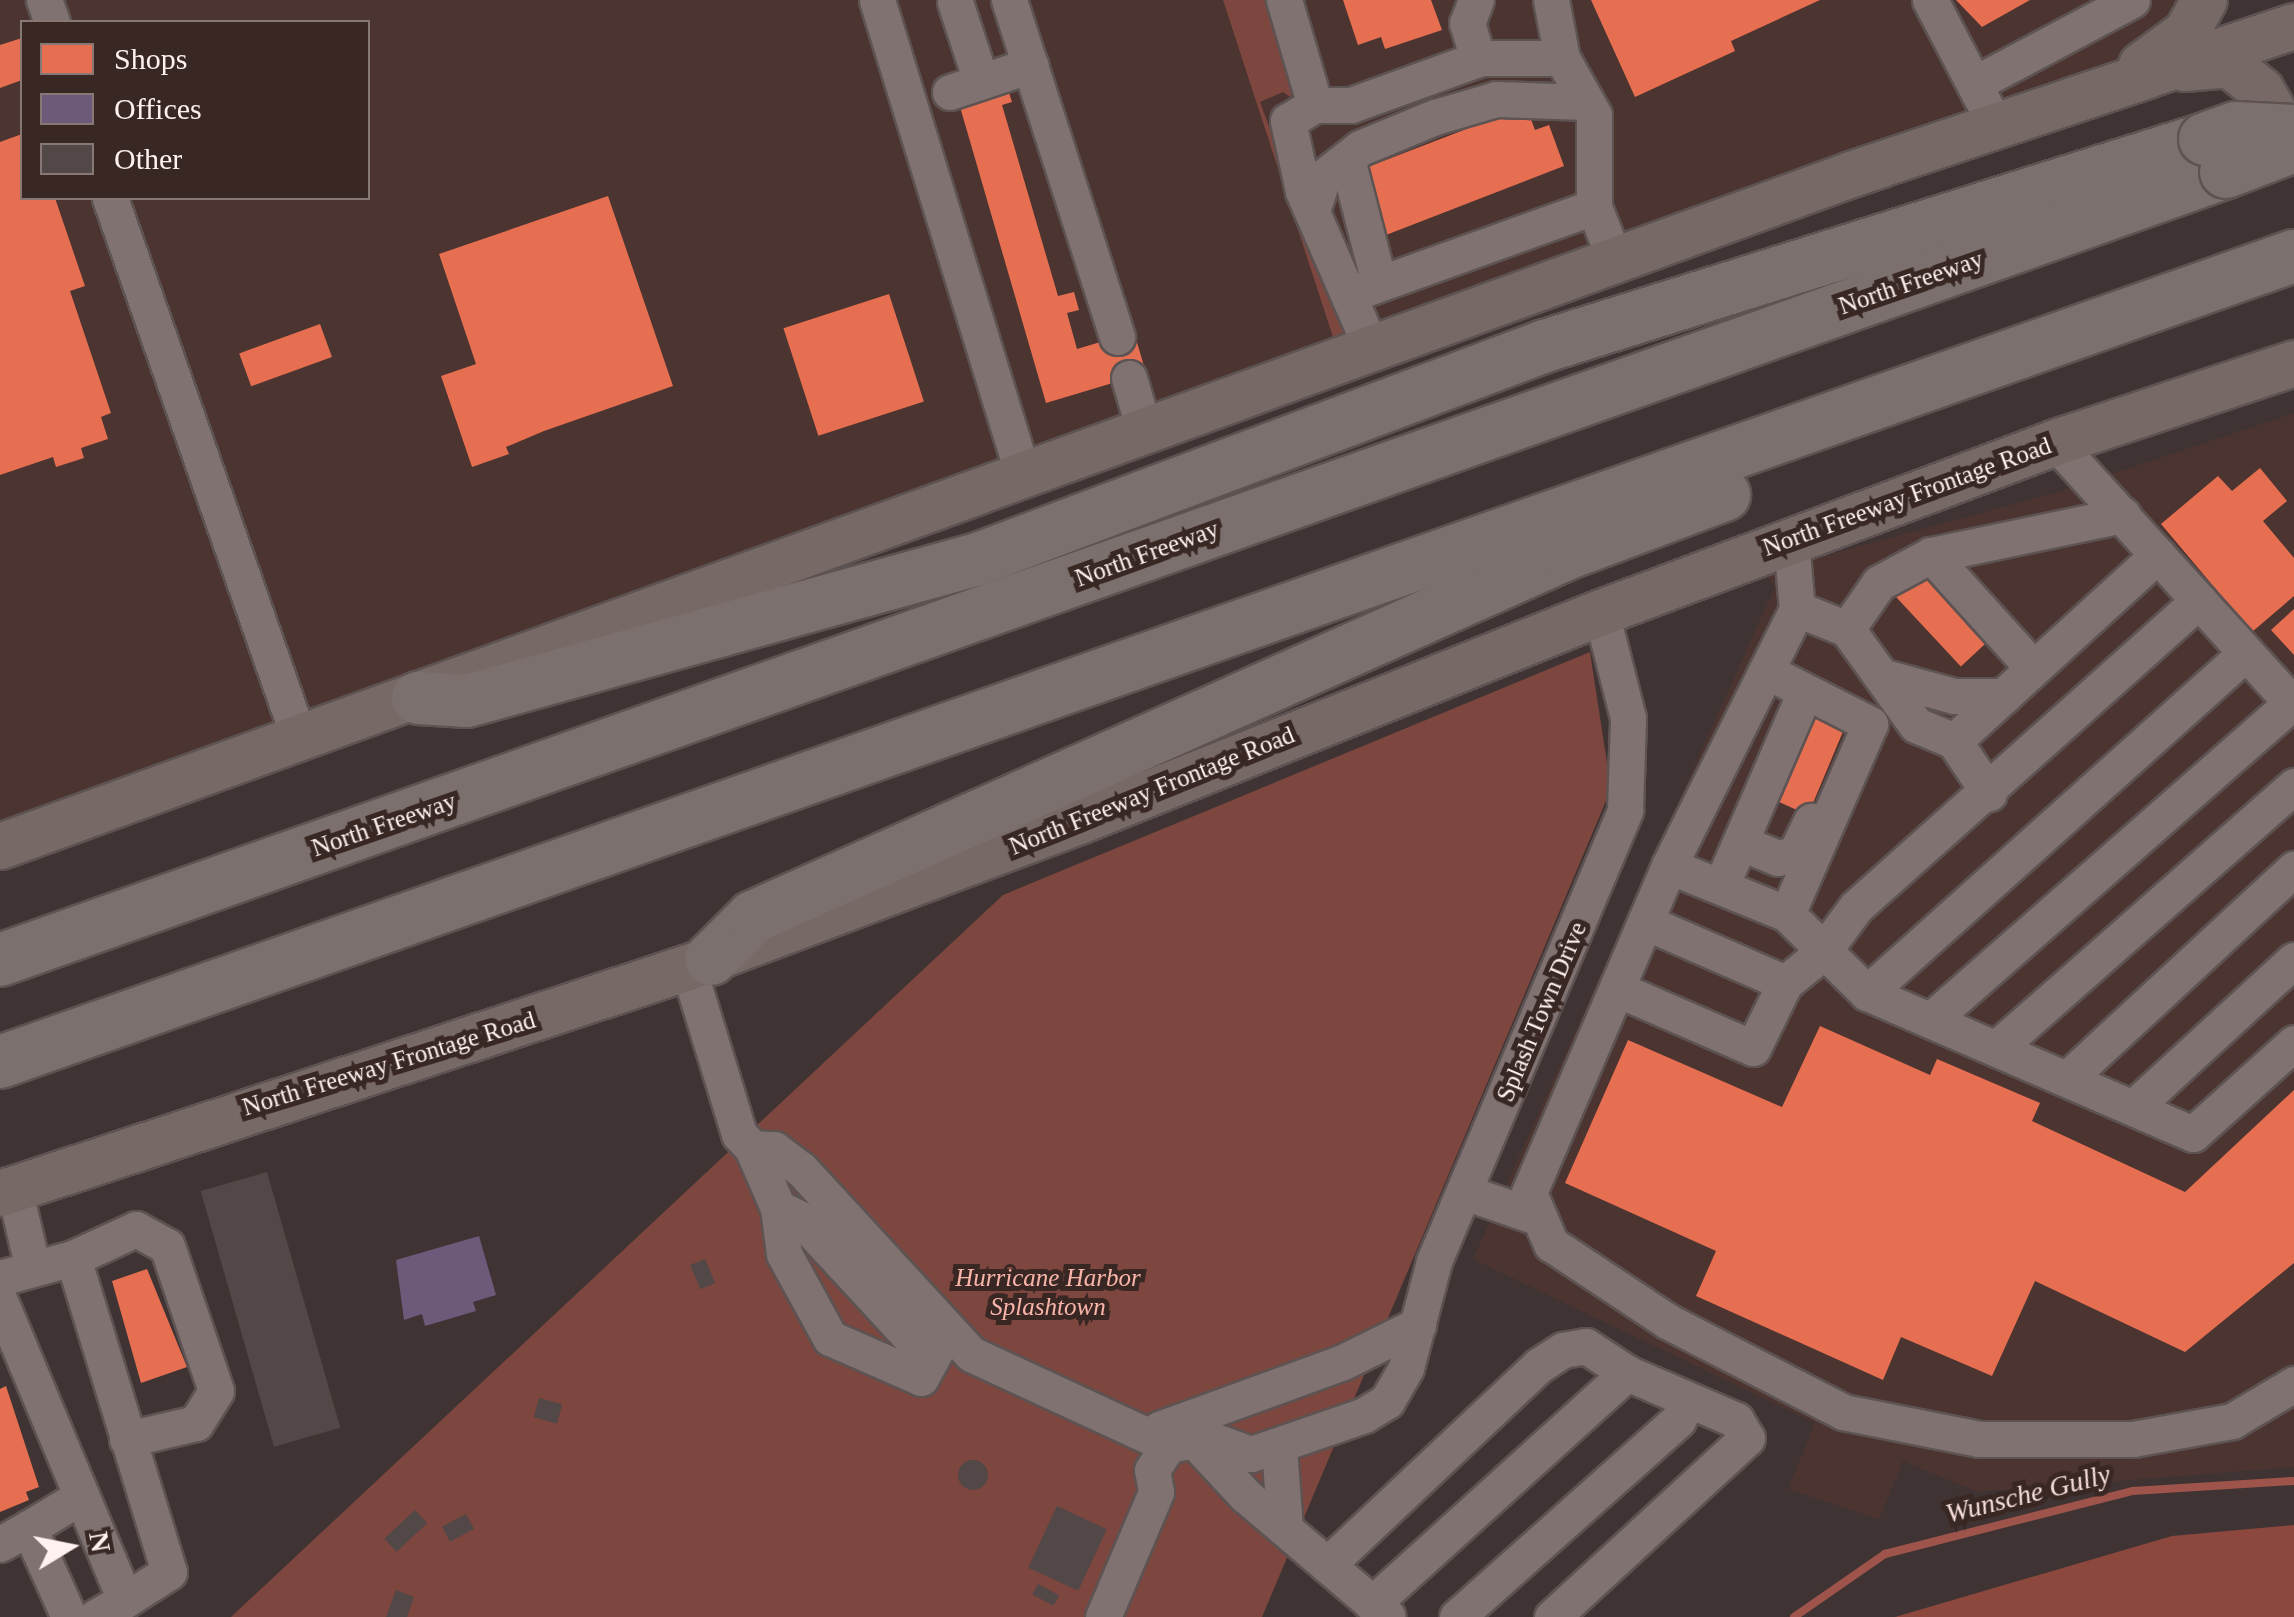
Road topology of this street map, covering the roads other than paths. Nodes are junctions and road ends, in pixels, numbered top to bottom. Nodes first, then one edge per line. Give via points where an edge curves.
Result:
1 (877, 0) edge
2 (1009, 0) edge
3 (1284, 0) edge
4 (1551, 0) edge
5 (1930, 0) edge
6 (2132, 0) edge
7 (2204, 0) edge
8 (2284, 0) edge
9 (955, 2) edge
10 (1462, 8) edge
11 (2294, 18) edge
12 (2294, 26) edge
13 (1562, 58) junction
14 (1478, 59) junction
15 (1031, 65) junction
16 (2164, 70) junction
17 (1974, 84) junction
18 (2108, 88) junction
19 (1586, 102) junction
20 (1315, 105) junction
21 (1996, 126) junction
22 (2294, 131) edge
23 (2294, 147) edge
24 (2216, 155) junction
25 (1347, 158) junction
26 (111, 200) edge
27 (1594, 207) junction
28 (1312, 211) junction
29 (1615, 260) junction
30 (2270, 265) edge
31 (1364, 289) junction
32 (1118, 336) dead end
33 (1372, 350) junction
34 (2294, 363) edge
35 (1129, 378) dead end
36 (1801, 431) junction
37 (1145, 433) junction
38 (2055, 442) junction
39 (1024, 478) junction
40 (2123, 516) junction
41 (1790, 540) junction
42 (1932, 555) junction
43 (2158, 555) junction
44 (2199, 600) junction
45 (1796, 609) junction
46 (1601, 612) junction
47 (1847, 630) junction
48 (2246, 653) junction
49 (2033, 668) junction
50 (1766, 671) junction
51 (1886, 677) junction
52 (1805, 692) junction
53 (2004, 696) junction
54 (418, 698) junction
55 (2293, 705) edge
56 (1856, 717) junction
57 (299, 738) junction
58 (1954, 742) junction
59 (2294, 786) edge
60 (1989, 793) junction
61 (1742, 843) junction
62 (0, 846) edge
63 (1669, 866) junction
64 (2294, 869) edge
65 (1721, 886) junction
66 (1787, 914) junction
67 (1645, 922) junction
68 (1822, 953) junction
69 (0, 960) edge
70 (2294, 960) edge
71 (699, 963) junction
72 (1785, 983) junction
73 (1617, 988) junction
74 (1867, 993) junction
75 (1933, 1018) junction
76 (2294, 1042) edge
77 (1998, 1047) junction
78 (0, 1062) edge
79 (2068, 1078) junction
80 (2134, 1107) junction
81 (752, 1148) junction
82 (7, 1190) edge
83 (1464, 1192) junction
84 (778, 1208) junction
85 (1540, 1218) junction
86 (73, 1258) junction
87 (16, 1271) edge
88 (0, 1301) edge
89 (1418, 1325) junction
90 (8, 1344) edge
91 (939, 1345) junction
92 (1627, 1373) junction
93 (2294, 1384) edge
94 (1247, 1397) junction
95 (1688, 1401) junction
96 (1116, 1424) junction
97 (127, 1439) junction
98 (1180, 1442) junction
99 (1262, 1450) junction
100 (80, 1497) junction
101 (1285, 1528) junction
102 (15, 1536) edge
103 (1327, 1565) junction
104 (110, 1608) edge
105 (1380, 1610) edge
106 (69, 1617) edge
107 (1103, 1617) edge
108 (1456, 1617) edge
109 (1552, 1617) edge

1 - 39 street
2 - 15 street
3 - 20 street
4 - 13 street
5 - 17 street
6 - 17 street
7 - 18 main road via 2186,32
8 - 11 main road
9 - 15 street via 966,86
10 - 14 street
12 - 16 main road
13 - 14 street
13 - 19 street
14 - 20 street via 1351,105
15 - 32 street
16 - 18 main road
16 - 23 main road via 2229,64 2261,90
17 - 21 street
18 - 21 main road
19 - 25 street via 1496,100 1435,117
19 - 27 street via 1594,115
20 - 28 street via 1288,121
21 - 29 main road
22 - 24 highway, bridge via 2236,128
23 - 24 highway, North Freeway, bridge
24 - 54 highway via 1546,346 978,558 467,701
24 - 69 highway, North Freeway
25 - 28 street via 1323,177
25 - 31 street
26 - 57 street
27 - 29 street
27 - 31 street
28 - 31 street
29 - 33 main road
30 - 36 highway
31 - 33 street
33 - 37 main road
34 - 38 main road, North Freeway Frontage Road
35 - 37 street
36 - 71 highway via 1765,480 1566,554 752,917
36 - 78 highway
37 - 39 main road
38 - 40 street
38 - 41 main road, North Freeway Frontage Road
39 - 54 main road
40 - 42 street
40 - 43 street
41 - 45 street
41 - 46 main road, North Freeway Frontage Road
42 - 47 street via 1878,583
42 - 49 street
43 - 44 street
43 - 49 street
44 - 48 street
44 - 60 street
45 - 47 street
45 - 50 street
46 - 71 main road, North Freeway Frontage Road
46 - 83 street, Splash Town Drive via 1628,718 1625,810
47 - 51 street
48 - 55 street
48 - 74 street
49 - 53 street
50 - 52 street
50 - 63 street
51 - 53 street via 1954,696
51 - 58 street via 1916,725
52 - 56 street
52 - 61 street
53 - 58 street
54 - 57 main road
55 - 75 street
56 - 61 street via 1795,854 1778,858
56 - 66 street via 1870,724
57 - 62 main road
58 - 60 street
59 - 77 street
60 - 68 street via 1856,907
61 - 65 street
63 - 65 street
63 - 67 street
64 - 79 street
65 - 66 street
66 - 68 street
67 - 72 street
67 - 73 street
68 - 72 street
68 - 74 street
70 - 80 street
71 - 81 street via 728,1114
71 - 82 main road, North Freeway Frontage Road
72 - 73 street via 1754,1048
73 - 85 street via 1529,1193
74 - 75 street
75 - 77 street
76 - 80 street via 2193,1134
77 - 79 street
79 - 80 street
81 - 84 street
81 - 91 street via 774,1149 800,1169
82 - 87 street
83 - 85 street
83 - 89 street, Splash Town Drive via 1425,1286
84 - 91 street via 801,1219
84 - 91 street via 784,1254 830,1338 921,1378
85 - 93 street via 1551,1244 1670,1322 1843,1412 1980,1439 2133,1440 2232,1421
86 - 87 street
86 - 97 street
86 - 97 street via 136,1229 167,1246 216,1390 196,1423
88 - 90 street
89 - 94 street
89 - 99 street, Splash Town Drive via 1406,1368 1387,1401
90 - 100 street
91 - 96 street via 972,1354
92 - 95 street via 1660,1382
92 - 103 street via 1586,1346 1563,1350 1538,1366
92 - 105 street
94 - 96 street via 1158,1429
94 - 99 street via 1228,1424
95 - 108 street via 1678,1420
95 - 109 street via 1736,1420 1748,1438
96 - 98 street
97 - 104 street via 168,1572
98 - 99 street
98 - 101 street
98 - 107 street via 1152,1470 1156,1492
99 - 101 street
100 - 102 street
100 - 104 street
101 - 103 street
102 - 106 street
103 - 105 street

